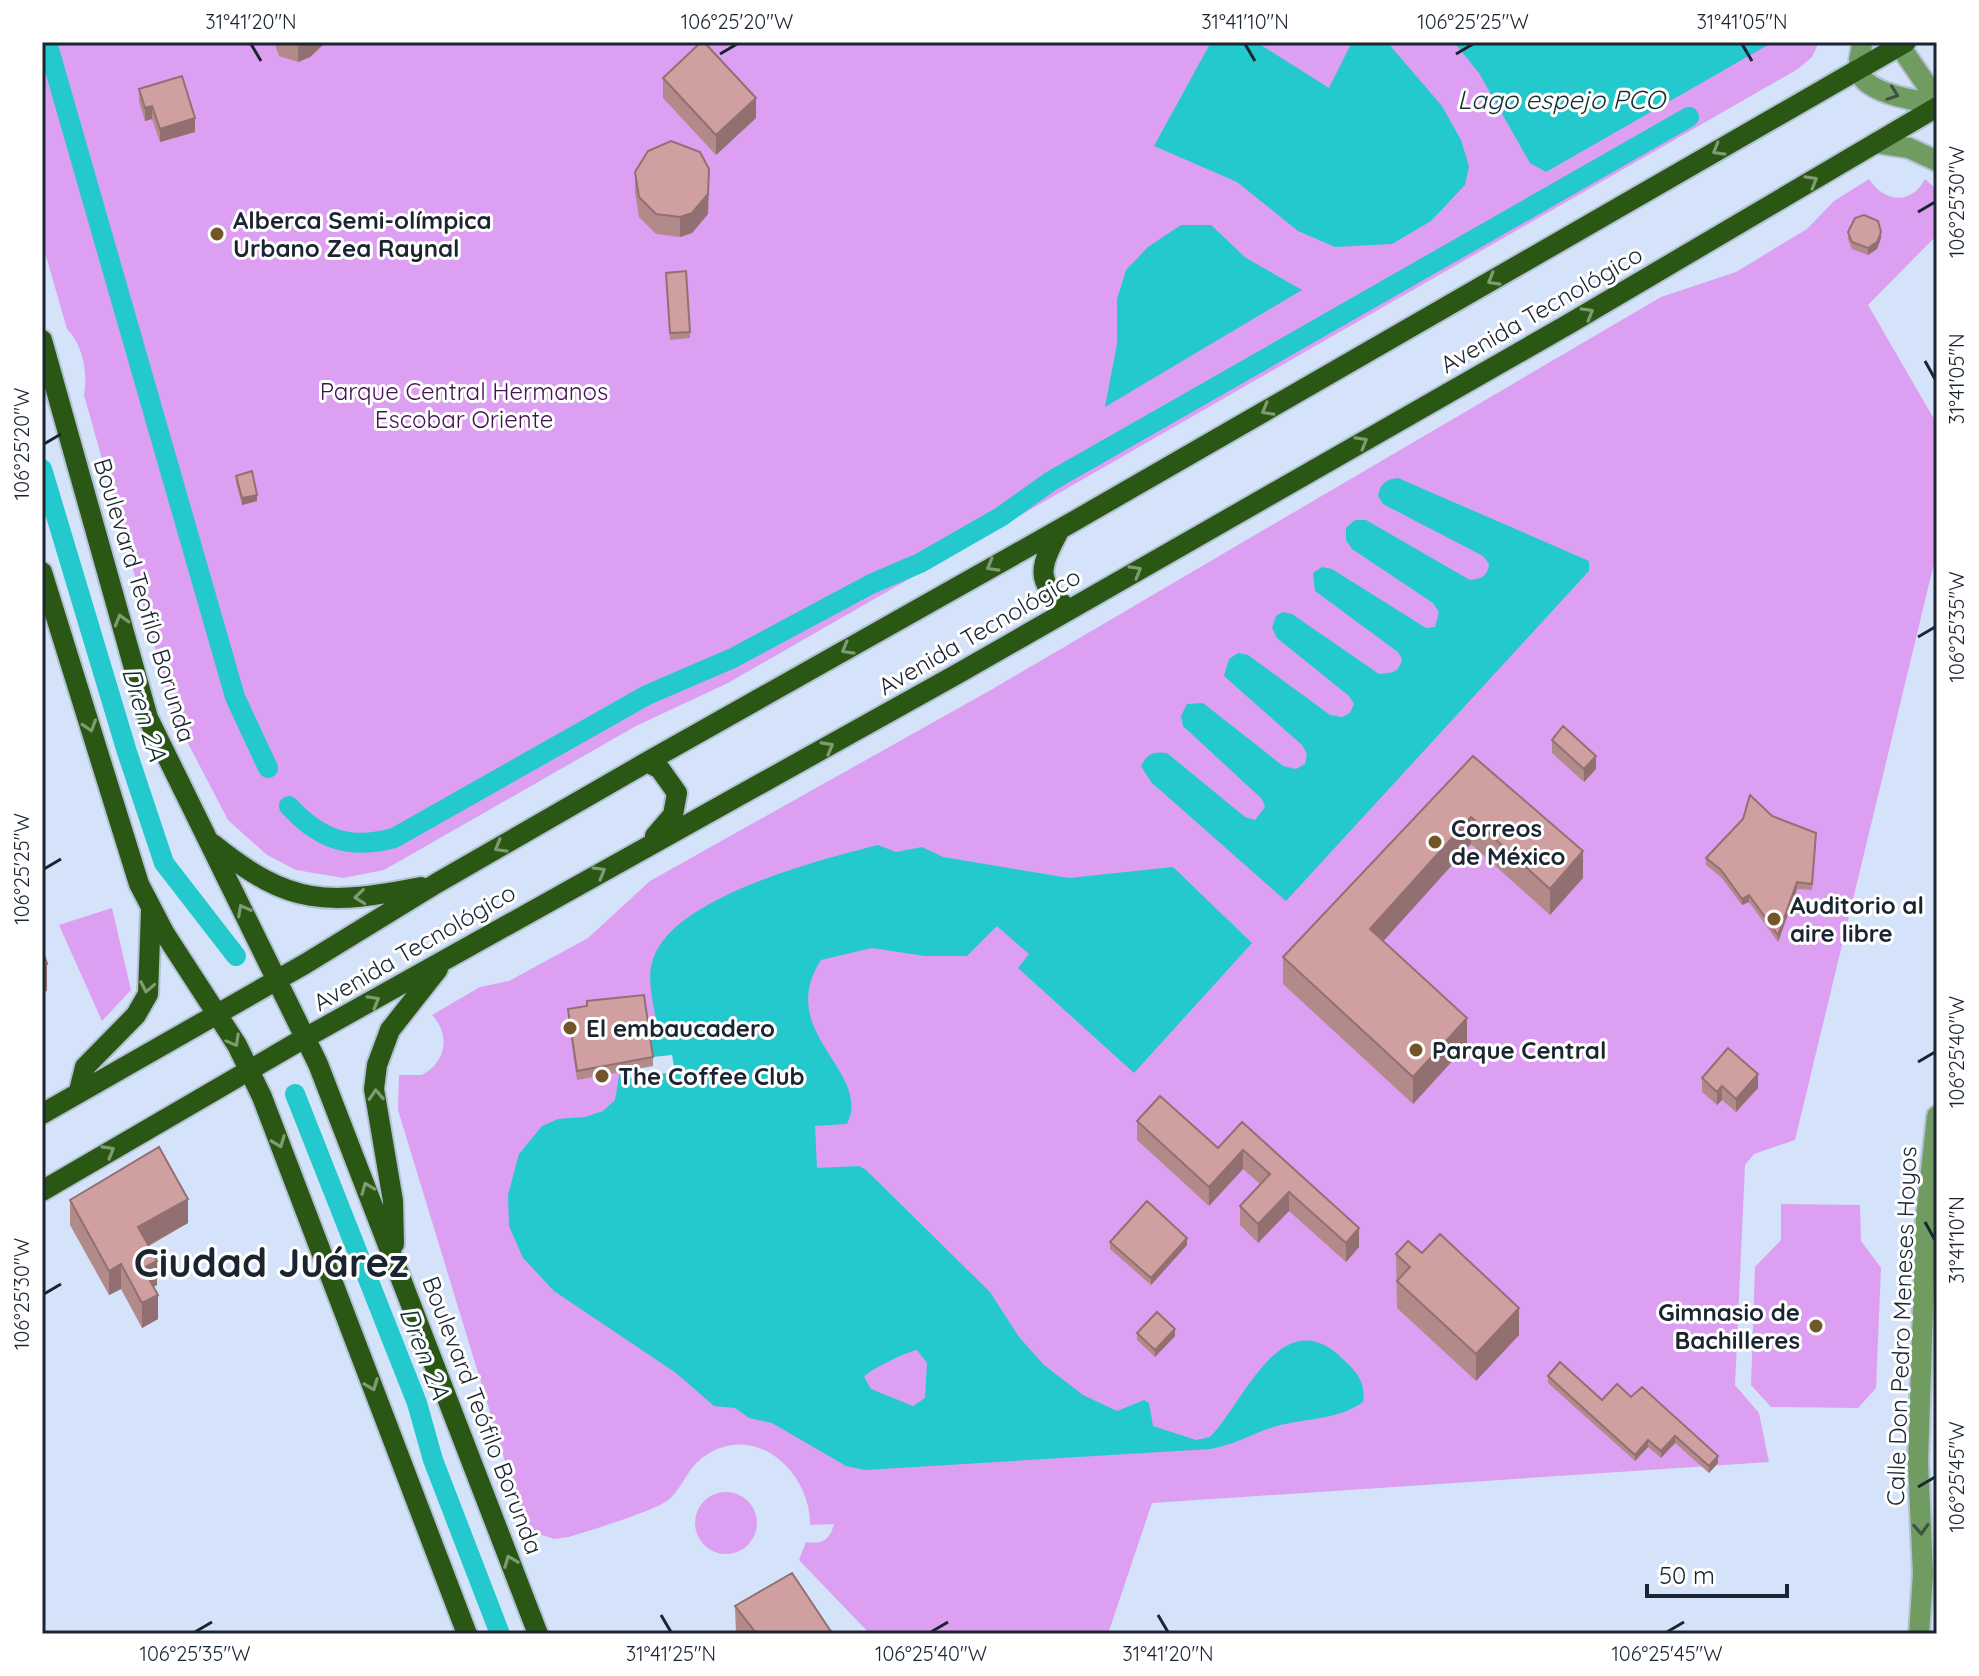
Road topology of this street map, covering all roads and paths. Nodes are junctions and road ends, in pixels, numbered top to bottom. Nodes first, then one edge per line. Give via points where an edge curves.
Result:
1 (1862, 42) edge
2 (1901, 43) edge
3 (1858, 70) junction
4 (1937, 104) edge
5 (1876, 143) junction
6 (1937, 161) edge
7 (42, 340) edge
8 (1060, 529) junction
9 (42, 572) edge
10 (1069, 610) junction
11 (647, 762) junction
12 (204, 837) junction
13 (647, 845) junction
14 (437, 883) junction
15 (151, 910) junction
16 (448, 958) junction
17 (273, 983) junction
18 (227, 1008) junction
19 (301, 1040) junction
20 (254, 1067) junction
21 (79, 1091) junction
22 (42, 1114) edge
23 (1937, 1116) edge
24 (42, 1191) edge
25 (395, 1256) junction
26 (467, 1634) edge
27 (538, 1634) edge
28 (1919, 1634) edge

1 - 3 street
2 - 3 main road, Avenida Tecnológico
2 - 4 street
3 -> 4 street via 1866,83 1879,89
3 -> 8 main road, Avenida Tecnológico
4 - 5 main road, Avenida Tecnológico
5 - 6 street via 1909,148
10 -> 5 main road, Avenida Tecnológico
12 -> 7 main road, Boulevard Teofilo Borunda via 148,718
8 - 10 main road via 1042,571 1044,584
8 -> 11 main road, Avenida Tecnológico
9 -> 15 main road via 125,843
13 -> 10 main road, Avenida Tecnológico
11 - 13 main road via 660,769 677,793 673,815
11 -> 14 main road, Avenida Tecnológico
14 -> 12 main road via 366,897 329,900 301,895 241,866
17 -> 12 main road, Boulevard Teofilo Borunda
16 -> 13 main road, Avenida Tecnológico
14 - 17 main road, Avenida Tecnológico
15 - 18 main road
15 -> 21 main road via 148,994 136,1015 85,1067
19 -> 16 main road, Avenida Tecnológico
25 -> 16 main road via 393,1201 374,1089 377,1065 390,1030
17 - 18 main road, Avenida Tecnológico
17 - 19 main road, Boulevard Teofilo Borunda
18 -> 20 main road
18 - 21 main road, Avenida Tecnológico
19 - 20 main road, Avenida Tecnológico
25 -> 19 main road, Boulevard Teófilo Borunda
24 -> 20 main road, Avenida Tecnológico
20 -> 26 main road
21 - 22 main road, Avenida Tecnológico
23 -> 28 street, Calle Don Pedro Meneses Hoyos via 1926,1216
27 -> 25 main road, Boulevard Teófilo Borunda

